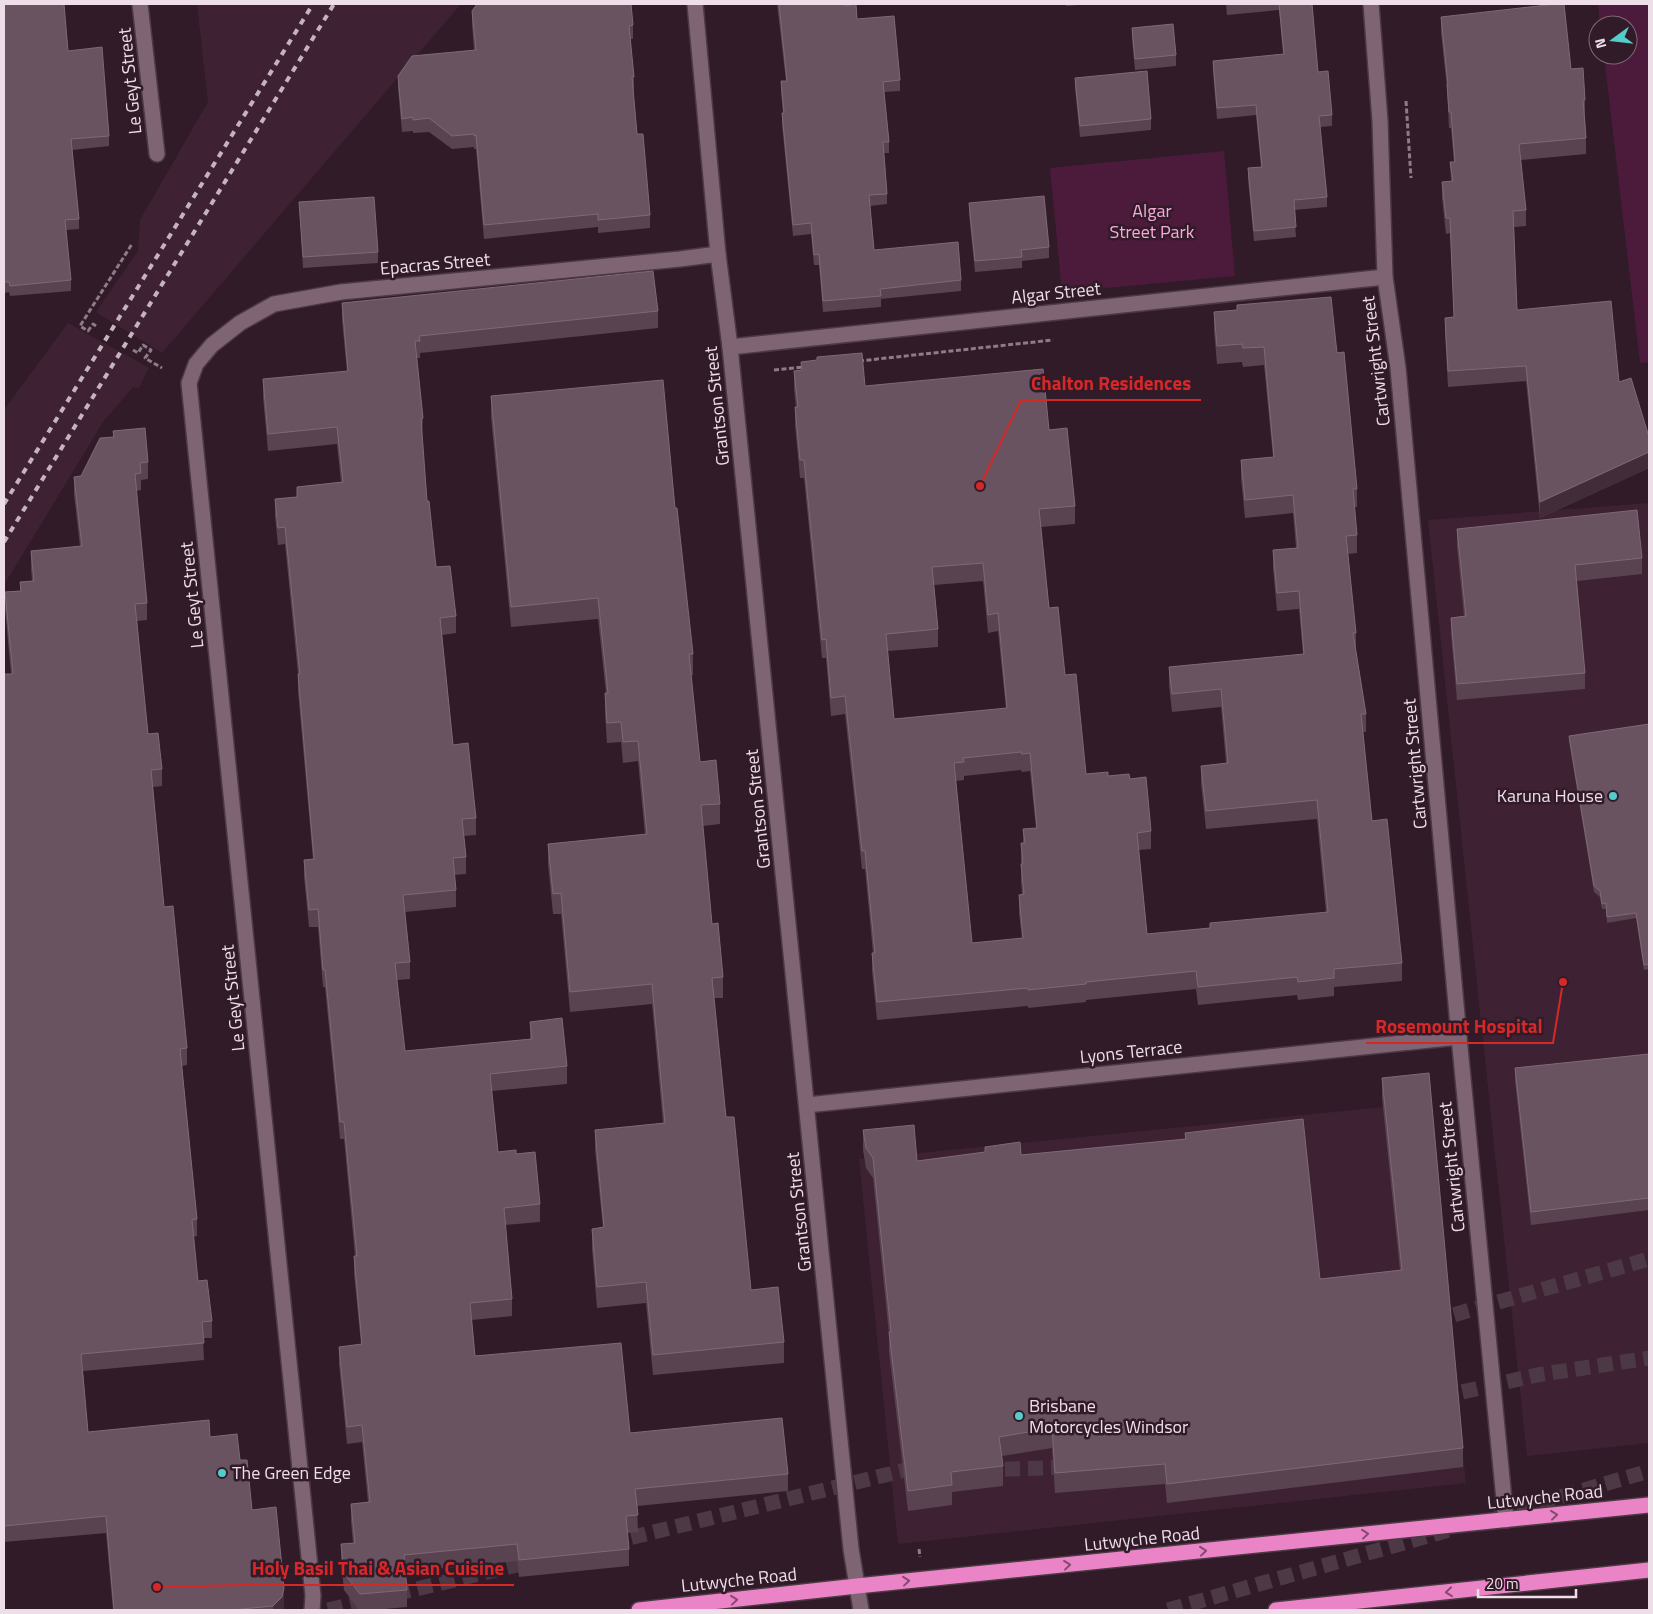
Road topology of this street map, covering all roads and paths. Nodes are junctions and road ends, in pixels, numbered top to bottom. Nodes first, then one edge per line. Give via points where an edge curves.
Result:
1 (140, 4) edge
2 (695, 4) edge
3 (1371, 4) edge
4 (1406, 101) dead end
5 (157, 154) dead end
6 (1411, 178) dead end
7 (132, 244) dead end
8 (718, 254) junction
9 (1385, 277) junction
10 (96, 326) dead end
11 (1053, 340) dead end
12 (730, 347) junction
13 (132, 350) dead end
14 (850, 362) edge
15 (812, 366) edge
16 (162, 368) dead end
17 (774, 370) dead end
18 (189, 383) joint
19 (1459, 1037) junction
20 (807, 1105) junction
21 (1649, 1505) edge
22 (1506, 1520) junction
23 (1649, 1570) edge
24 (857, 1586) junction
25 (312, 1610) edge
26 (639, 1610) edge
27 (861, 1610) edge
28 (1276, 1610) edge

1 - 5 street, Le Geyt Street
2 - 8 street, Grantson Street
3 - 9 street, Cartwright Street via 1380,121
4 - 6 path
7 - 10 path via 80,326 88,331 92,324
8 - 12 street, Grantson Street
8 - 18 street, Epacras Street via 340,292 274,304 212,345 196,364
9 - 12 street, Algar Street
9 - 19 street, Cartwright Street via 1398,368
11 - 14 path
12 - 20 street, Grantson Street
13 - 16 path via 138,353 143,346 151,350 145,358
15 - 17 path
18 - 25 street, Le Geyt Street via 296,1425
19 - 20 street, Lyons Terrace
19 - 22 street, Cartwright Street
20 - 24 street, Grantson Street
22 -> 21 highway, Lutwyche Road
24 -> 22 highway, Lutwyche Road
23 -> 28 highway
26 -> 24 highway, Lutwyche Road
24 - 27 street, Grantson Street

